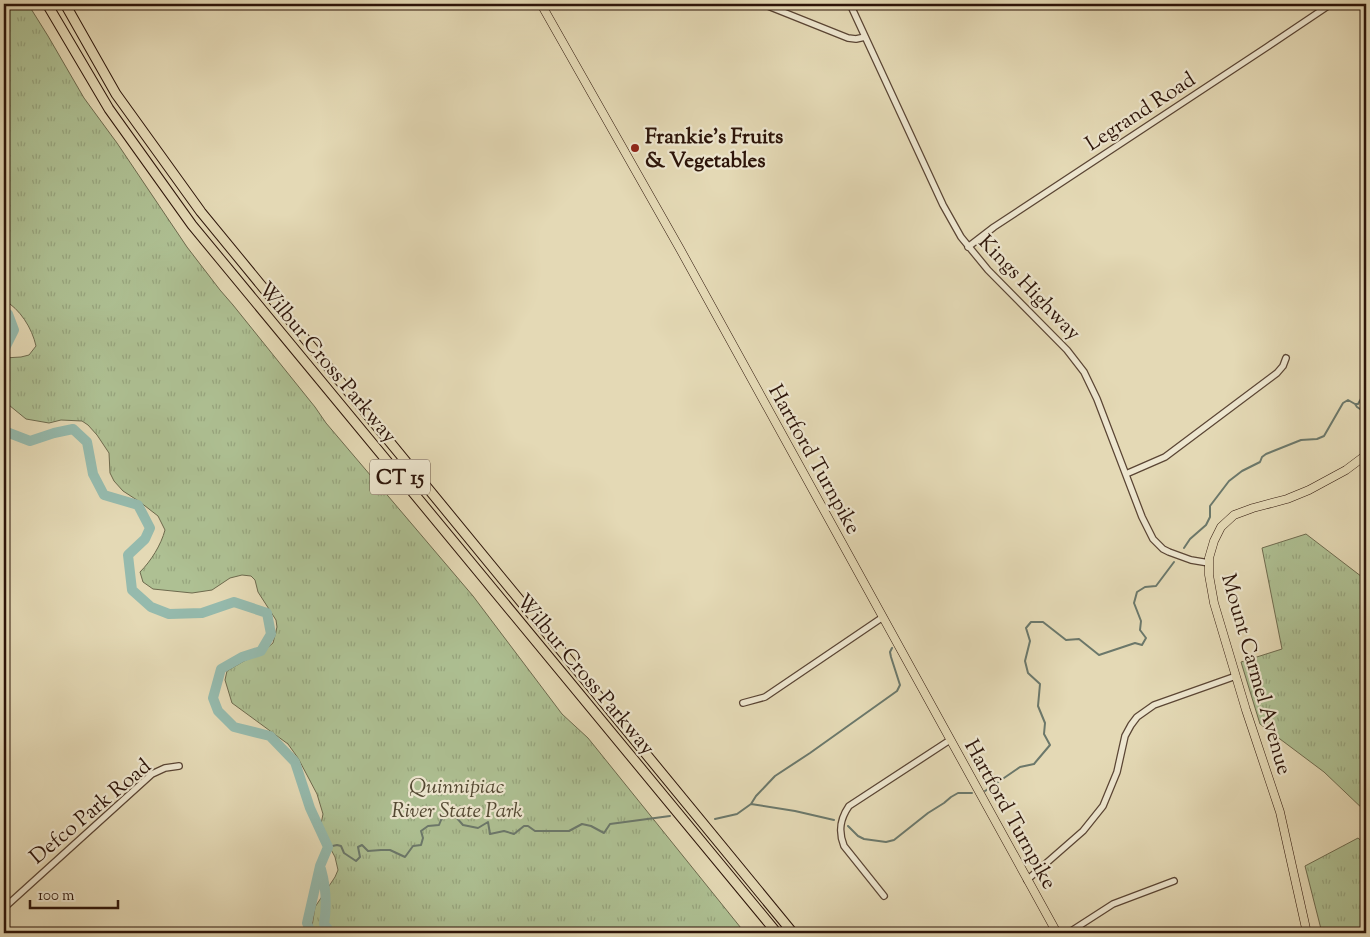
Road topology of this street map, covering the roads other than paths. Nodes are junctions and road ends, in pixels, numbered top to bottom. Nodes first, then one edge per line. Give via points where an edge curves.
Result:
1 (47, 4) edge
2 (65, 4) edge
3 (540, 4) edge
4 (763, 4) edge
5 (850, 4) edge
6 (1331, 4) edge
7 (865, 37) junction
8 (968, 247) junction
9 (1286, 358) dead end
10 (1366, 455) edge
11 (1126, 474) junction
12 (1208, 563) junction
13 (883, 617) junction
14 (1236, 676) junction
15 (743, 703) dead end
16 (950, 740) junction
17 (179, 766) dead end
18 (1027, 880) junction
19 (1174, 881) dead end
20 (884, 896) dead end
21 (4, 908) edge
22 (777, 933) edge
23 (793, 933) edge
24 (1057, 933) edge
25 (1068, 933) edge
26 (1307, 933) edge

1 - 22 highway, Wilbur Cross Parkway / CT 15 via 109,109 192,225
2 - 23 highway, Wilbur Cross Parkway / CT 15 via 116,94 201,212
3 - 13 main road, Hartford Turnpike via 680,249
4 - 7 street via 848,38
5 - 7 street, Kings Highway
6 - 8 street, Legrand Road
7 - 8 street, Kings Highway via 943,205
8 - 11 street, Kings Highway via 1080,366 1093,388
9 - 11 street via 1277,372 1165,458
10 - 12 main road, Mount Carmel Avenue via 1346,470 1304,492 1242,511 1229,519 1218,532
11 - 12 street, Kings Highway via 1146,526 1156,542 1175,555
12 - 14 main road, Mount Carmel Avenue via 1214,603
13 - 15 street via 765,697
13 - 16 main road, Hartford Turnpike
14 - 18 street via 1154,705 1137,717 1125,736 1117,772 1103,806 1084,831
14 - 26 main road, Mount Carmel Avenue via 1280,812
16 - 18 main road, Hartford Turnpike
16 - 20 street via 849,806 843,815 840,829 844,846
17 - 21 street, Defco Park Road via 152,774
18 - 24 main road, Hartford Turnpike
19 - 25 street via 1113,904

